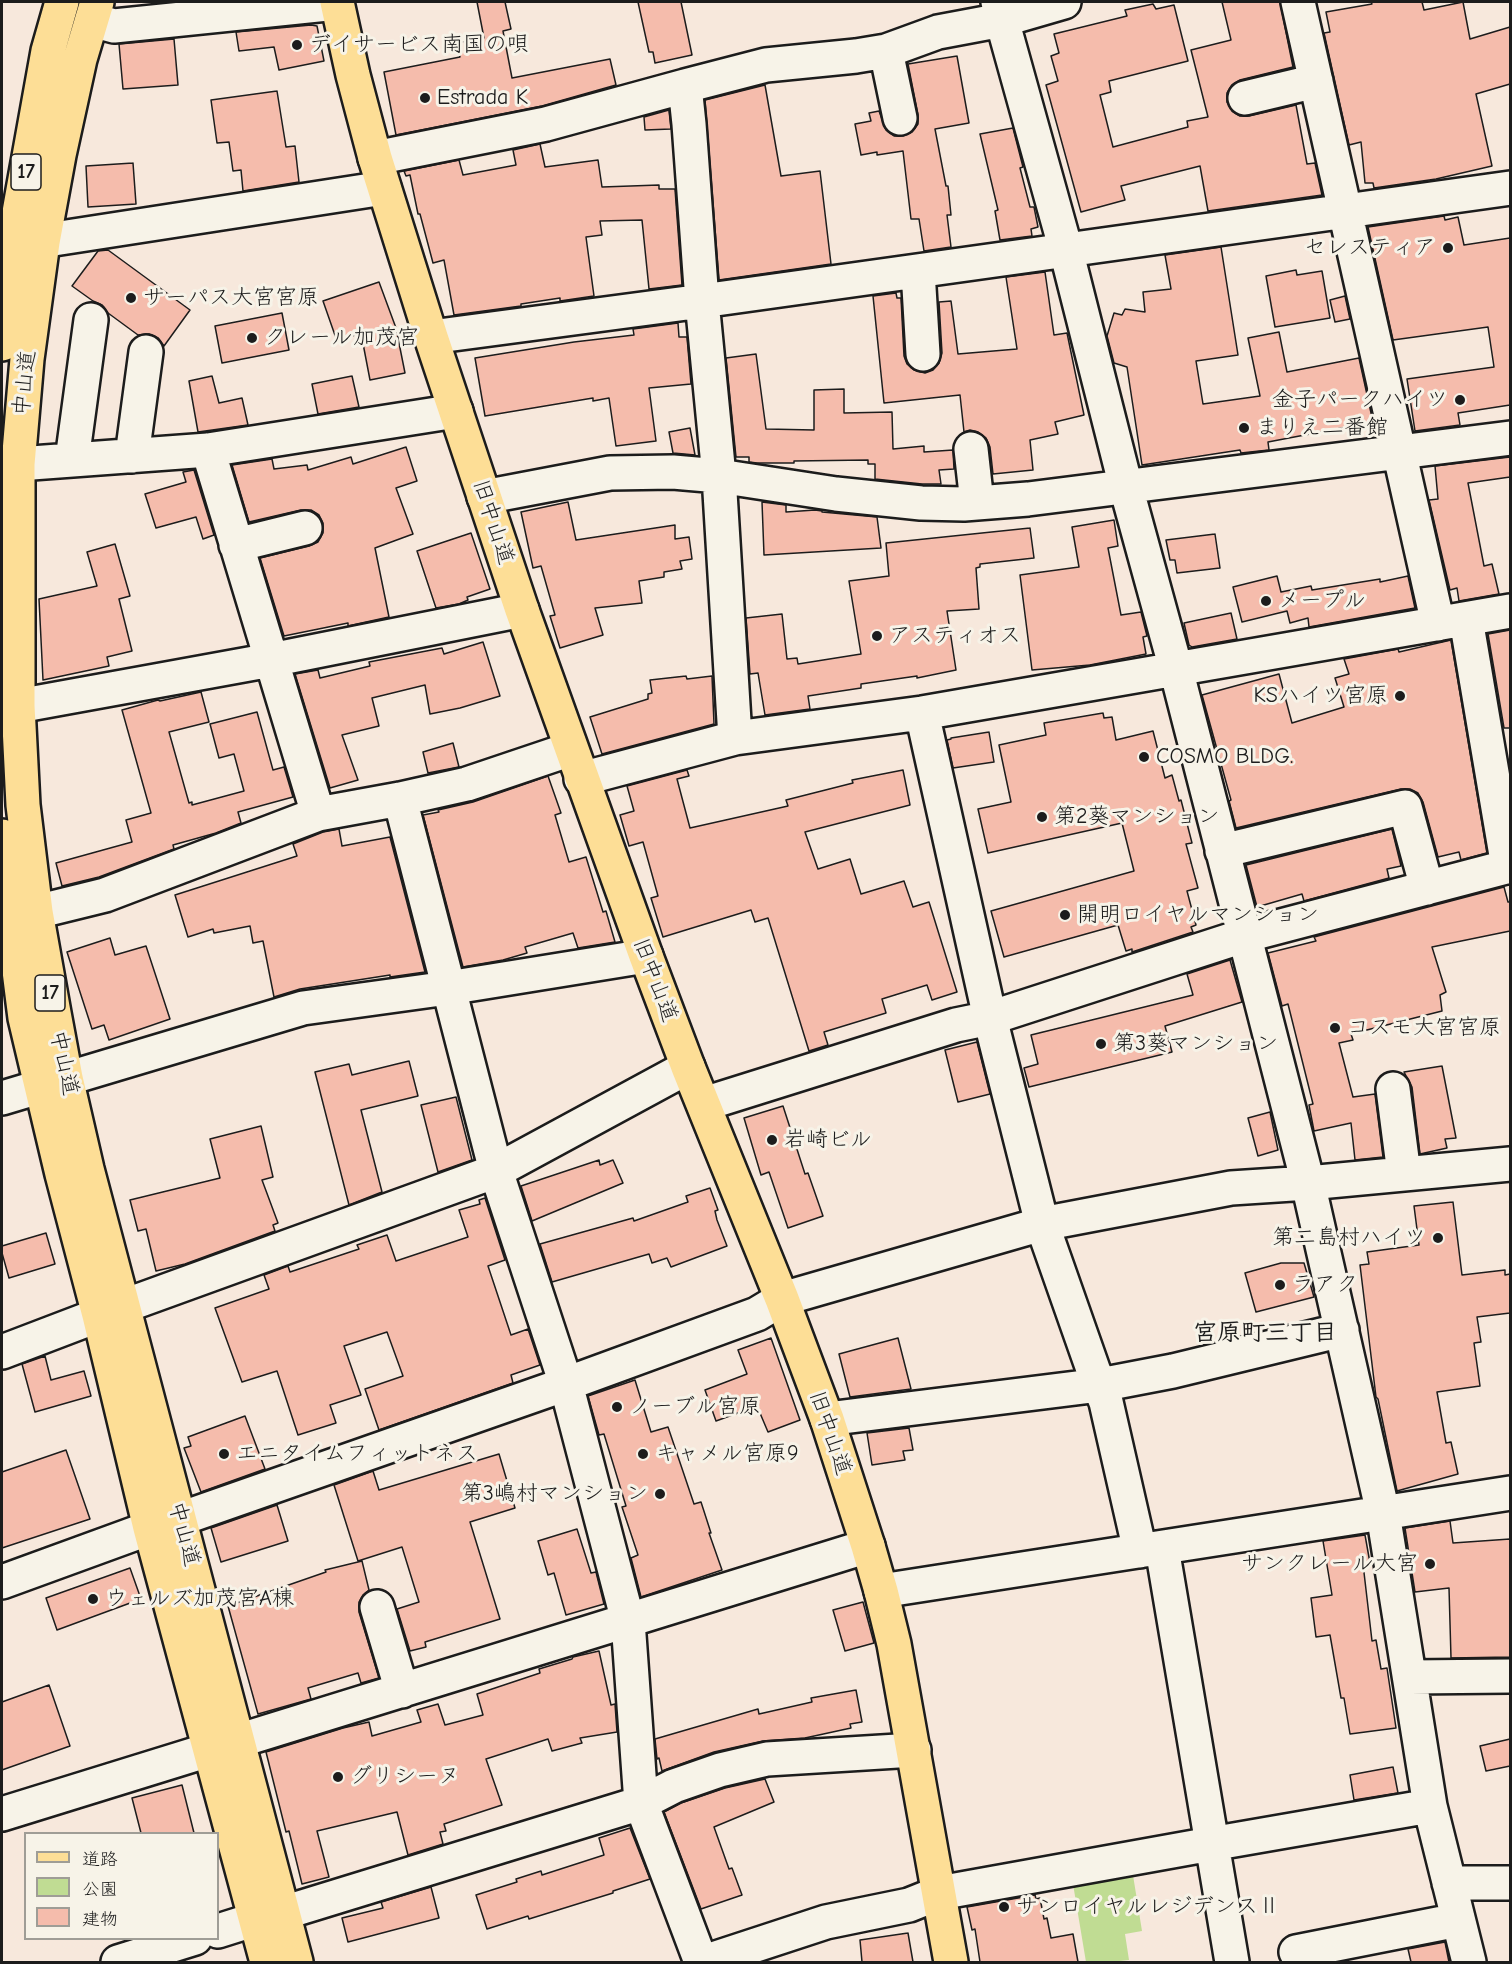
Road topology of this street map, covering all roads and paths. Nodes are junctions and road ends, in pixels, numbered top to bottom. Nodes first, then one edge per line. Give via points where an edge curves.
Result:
1 (62, 2) edge
2 (337, 2) edge
3 (1064, 2) edge
4 (1298, 2) edge
5 (95, 11) edge
6 (1000, 11) edge
7 (886, 51) junction
8 (1316, 81) junction
9 (685, 86) junction
10 (1245, 98) dead end
11 (900, 118) dead end
12 (379, 173) junction
13 (1510, 188) edge
14 (1346, 212) junction
15 (19, 245) edge
16 (1066, 250) junction
17 (918, 271) junction
18 (702, 301) junction
19 (91, 320) dead end
20 (431, 337) junction
21 (2, 344) edge
22 (146, 352) dead end
23 (923, 354) dead end
24 (456, 411) junction
25 (1510, 438) edge
26 (970, 449) dead end
27 (208, 450) junction
28 (1398, 452) junction
29 (132, 456) junction
30 (72, 460) junction
31 (18, 464) junction
32 (719, 476) junction
33 (1126, 487) junction
34 (484, 497) junction
35 (977, 502) junction
36 (305, 528) dead end
37 (236, 545) junction
38 (522, 610) junction
39 (1510, 611) edge
40 (1452, 621) junction
41 (271, 660) junction
42 (1176, 669) junction
43 (10, 707) edge
44 (922, 713) junction
45 (735, 738) junction
46 (576, 764) junction
47 (400, 799) junction
48 (318, 814) junction
49 (2, 836) edge
50 (1222, 851) junction
51 (1509, 866) edge
52 (1427, 888) junction
53 (16, 917) edge
54 (1243, 936) junction
55 (645, 956) junction
56 (448, 988) junction
57 (990, 1018) junction
58 (688, 1067) junction
59 (54, 1082) junction
60 (1393, 1089) dead end
61 (2, 1098) edge
62 (704, 1104) junction
63 (1510, 1164) edge
64 (496, 1171) junction
65 (1404, 1174) junction
66 (1308, 1183) junction
67 (1042, 1224) junction
68 (782, 1299) junction
69 (111, 1311) junction
70 (1342, 1330) junction
71 (2, 1352) edge
72 (566, 1384) junction
73 (1100, 1385) junction
74 (826, 1419) junction
75 (1510, 1493) edge
76 (1383, 1513) junction
77 (165, 1523) junction
78 (867, 1546) junction
79 (1151, 1549) junction
80 (2, 1582) edge
81 (881, 1591) junction
82 (377, 1607) dead end
83 (628, 1621) junction
84 (1510, 1676) edge
85 (1410, 1677) junction
86 (402, 1691) junction
87 (225, 1746) junction
88 (914, 1750) junction
89 (641, 1803) junction
90 (1430, 1806) junction
91 (2, 1814) edge
92 (1211, 1844) junction
93 (1449, 1883) junction
94 (1510, 1883) edge
95 (939, 1893) junction
96 (269, 1916) junction
97 (1458, 1920) junction
98 (219, 1931) edge
99 (189, 1940) edge
100 (1296, 1952) dead end
101 (118, 1962) edge
102 (267, 1962) edge
103 (296, 1962) edge
104 (702, 1962) edge
105 (951, 1962) edge
106 (1232, 1962) edge
107 (1469, 1962) edge

1 - 15 main road, 中山道 / 17 via 48,51
2 - 5 street via 114,26
2 - 12 main road, 旧中山道
3 - 6 street
4 - 8 street
5 - 15 main road, 中山道 / 17
6 - 7 street
6 - 16 street
7 - 9 street via 766,65
7 - 11 street
8 - 10 street
8 - 14 street
9 - 12 street
9 - 18 street
12 - 15 street
12 - 20 main road, 旧中山道
13 - 14 street
14 - 16 street
14 - 28 street
15 - 21 main road, 中山道 / 17
15 - 31 main road, 中山道 / 17 via 27,359
16 - 17 street
16 - 33 street
17 - 18 street
17 - 23 street
18 - 20 street
18 - 32 street
19 - 30 street
20 - 24 main road, 旧中山道
22 - 29 street
24 - 27 street
24 - 34 main road, 旧中山道
25 - 28 street
26 - 35 street
27 - 29 street
27 - 37 street
28 - 33 street
28 - 40 street
29 - 30 street
30 - 31 street
31 - 43 main road, 中山道 / 17
32 - 34 street via 610,473
32 - 35 street via 921,503
32 - 45 street
33 - 35 street via 1028,500
33 - 42 street
34 - 38 main road, 旧中山道
36 - 37 street
37 - 41 street
38 - 41 street
38 - 46 main road, 旧中山道
39 - 40 street
40 - 42 street
40 - 51 street
41 - 43 street
41 - 48 street
42 - 44 street
42 - 50 street
43 - 53 main road, 中山道 / 17 via 23,805
44 - 45 street
44 - 57 street
45 - 46 street
46 - 47 street
46 - 55 main road, 旧中山道
47 - 48 street
47 - 56 street
48 - 53 street via 105,895
49 - 53 main road, 中山道 / 17
50 - 52 street via 1405,807
50 - 54 street
51 - 52 street
52 - 54 street
53 - 59 main road, 中山道 / 17
54 - 57 street
54 - 66 street
55 - 56 street
55 - 58 main road, 旧中山道
56 - 59 street via 303,1008
56 - 64 street
57 - 62 street via 956,1025
57 - 67 street
58 - 62 main road, 旧中山道
58 - 64 street
59 - 61 street
59 - 69 main road, 中山道 / 17 via 87,1169
60 - 65 street
62 - 68 main road, 旧中山道
63 - 65 street
64 - 69 street
64 - 72 street
65 - 66 street
66 - 67 street via 1231,1188
66 - 70 street
67 - 68 street
67 - 73 street
68 - 72 street via 757,1314
68 - 74 main road, 旧中山道
69 - 71 street
69 - 77 main road, 中山道 / 17
70 - 73 street
70 - 76 street
72 - 77 street
72 - 83 street
73 - 74 street
73 - 79 street
74 - 78 main road, 旧中山道
75 - 76 street
76 - 79 street
76 - 85 street
77 - 80 street
77 - 87 main road, 中山道 / 17
78 - 81 main road, 旧中山道
78 - 83 street
79 - 81 street
79 - 92 street
81 - 88 main road, 旧中山道
82 - 86 street
83 - 86 street
83 - 89 street
84 - 85 street
85 - 90 street
86 - 87 street
87 - 91 street
87 - 96 main road, 中山道 / 17
88 - 89 street via 767,1759 674,1786
88 - 95 main road, 旧中山道
89 - 96 street
89 - 104 street
90 - 92 street
90 - 93 street
92 - 95 street
92 - 106 street
93 - 94 street
93 - 97 street
95 - 104 street via 909,1905 826,1922
95 - 105 main road, 旧中山道
96 - 98 street
96 - 102 main road, 中山道 / 17
96 - 103 main road, 中山道 / 17
97 - 100 street
97 - 107 street
99 - 101 street

